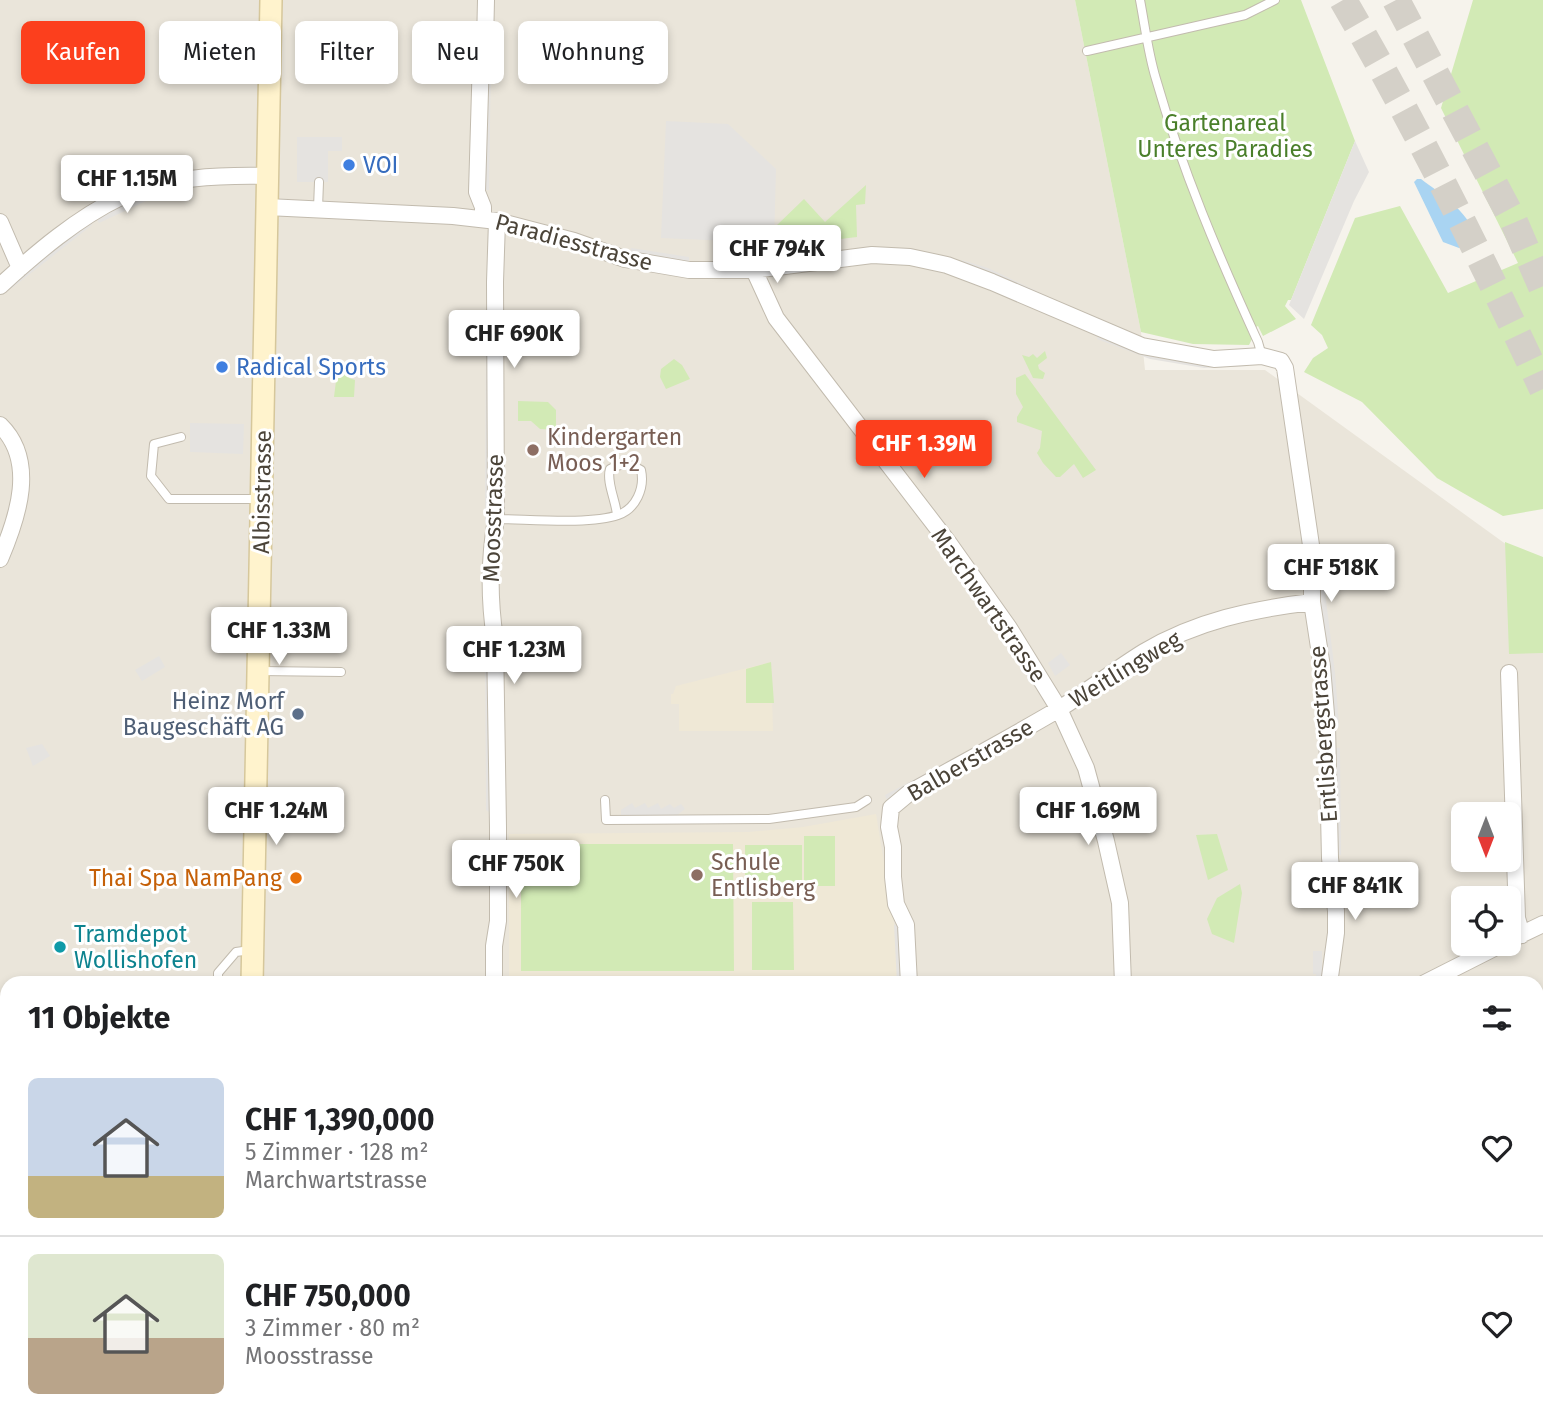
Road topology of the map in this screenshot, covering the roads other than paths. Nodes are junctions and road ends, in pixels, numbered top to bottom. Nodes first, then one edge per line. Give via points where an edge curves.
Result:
1 (271, 0) edge
2 (486, 0) edge
3 (1140, 0) edge
4 (1275, 0) edge
5 (1147, 38) junction
6 (1087, 51) dead end
7 (268, 176) junction
8 (319, 181) dead end
9 (267, 207) junction
10 (318, 208) junction
11 (490, 220) junction
12 (0, 222) edge
13 (20, 268) junction
14 (754, 270) junction
15 (0, 286) edge
16 (1262, 356) junction
17 (1281, 361) joint
18 (0, 425) edge
19 (181, 437) dead end
20 (262, 499) junction
21 (617, 515) junction
22 (496, 519) junction
23 (0, 559) edge
24 (1312, 602) junction
25 (258, 671) junction
26 (341, 672) dead end
27 (1509, 673) dead end
28 (1059, 709) junction
29 (605, 800) dead end
30 (867, 800) dead end
31 (279, 811) dead end
32 (279, 826) dead end
33 (1516, 886) edge
34 (1543, 925) edge
35 (1521, 936) edge
36 (253, 950) junction
37 (1480, 956) edge
38 (218, 976) edge
39 (252, 976) edge
40 (494, 976) edge
41 (909, 976) edge
42 (1123, 976) edge
43 (1330, 976) edge
44 (1439, 976) edge

1 - 7 main road, Albisstrasse
2 - 11 street, Moosstrasse via 477,192
3 - 5 lane
4 - 5 lane via 1245,15
5 - 6 lane
5 - 16 lane via 1184,167
7 - 9 main road, Albisstrasse
7 - 13 street via 181,180 121,197 85,218
8 - 10 lane
9 - 10 street, Paradiesstrasse
9 - 20 main road, Albisstrasse
10 - 11 street, Paradiesstrasse
11 - 14 street, Paradiesstrasse via 625,259 689,270
11 - 22 street, Moosstrasse via 495,282
12 - 13 street
13 - 15 street
14 - 16 street, Paradiesstrasse via 872,255 910,257 992,282 1142,346 1214,359
14 - 28 street, Marchwartstrasse via 776,318 947,542 1009,628
16 - 17 street, Paradiesstrasse
17 - 24 street, Entlisbergstrasse via 1312,552
18 - 23 street via 10,434 19,455 22,477 20,501
19 - 20 lane via 154,444 151,477 169,499
20 - 25 main road, Albisstrasse
21 - 21 lane via 640,494 642,474 633,465 610,469
21 - 22 lane
22 - 40 street, Moosstrasse via 491,547 498,827
24 - 28 street, Weitlingweg via 1257,609 1171,638
24 - 43 street, Entlisbergstrasse via 1327,726 1336,911
25 - 26 lane
25 - 36 main road, Albisstrasse
27 - 33 street
28 - 41 street, Balberstrasse via 909,793 891,808 893,877 896,904 906,925
28 - 42 street, Marchwartstrasse via 1086,768 1106,841 1120,903
29 - 30 lane via 606,820 737,821 856,807
31 - 32 lane
34 - 35 street
36 - 38 lane via 236,952
36 - 39 main road, Albisstrasse
37 - 44 street

